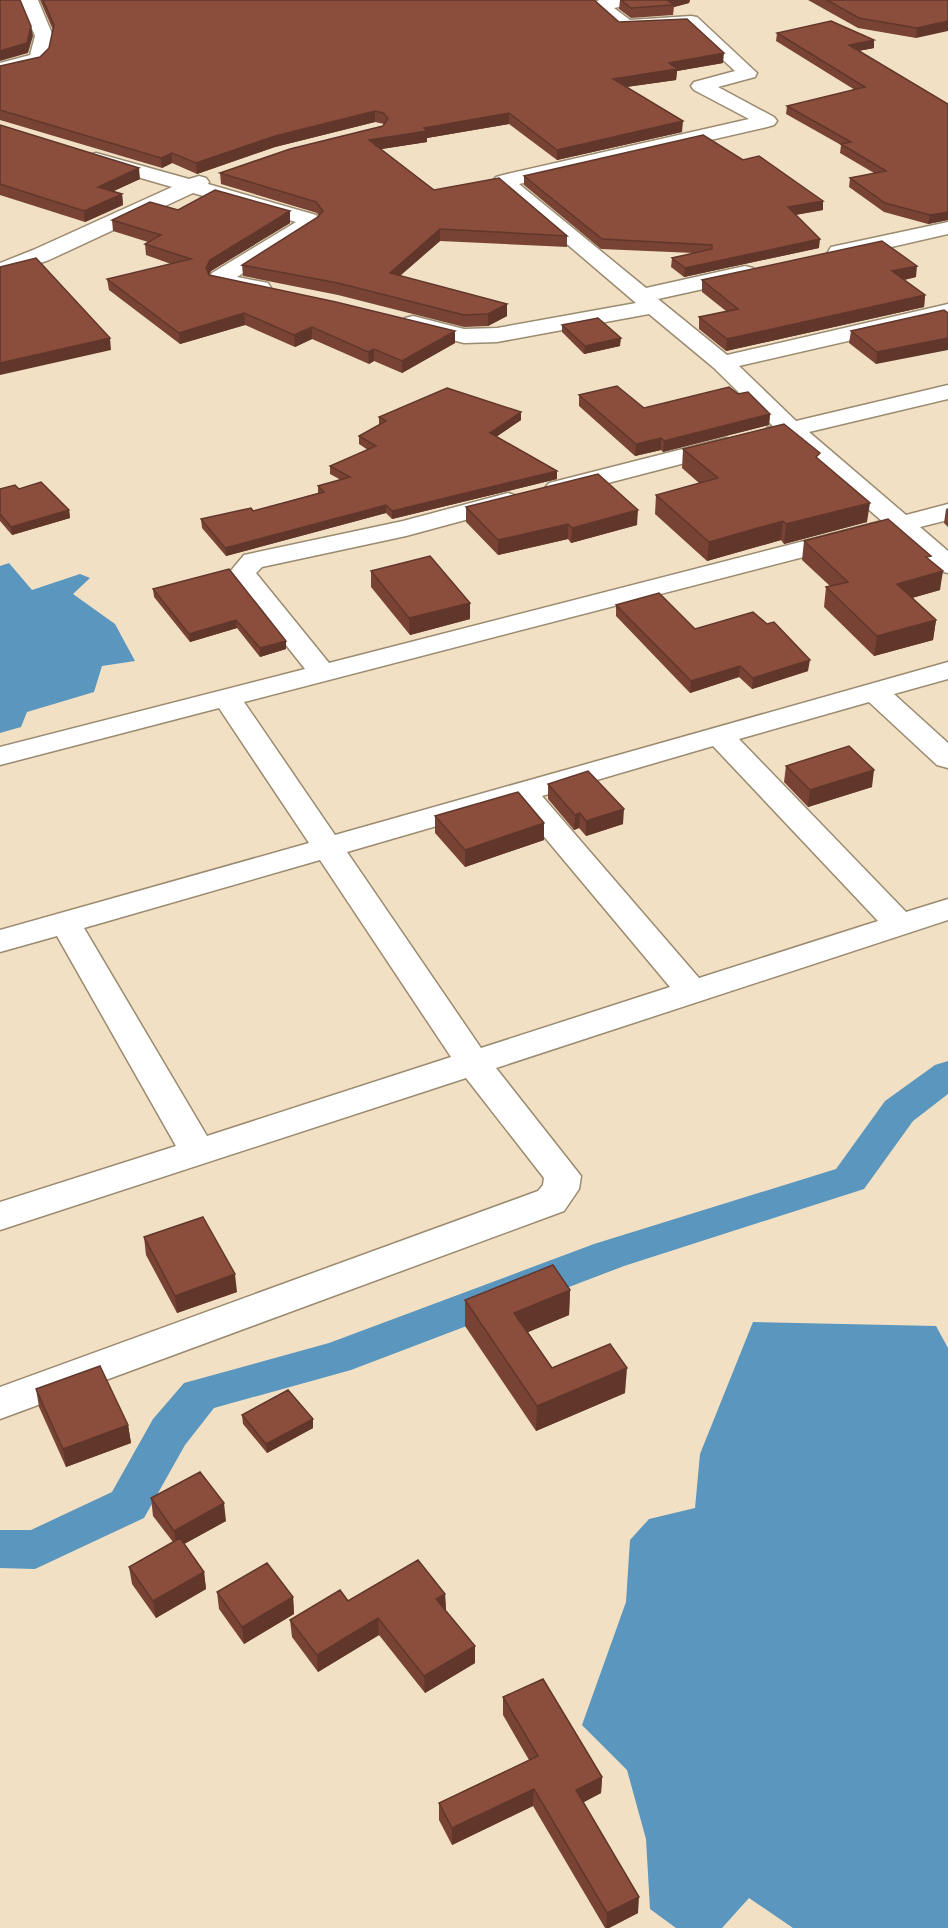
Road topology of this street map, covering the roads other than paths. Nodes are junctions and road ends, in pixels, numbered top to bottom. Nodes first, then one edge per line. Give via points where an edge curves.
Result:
1 (29, 0) edge
2 (628, 0) edge
3 (0, 69) edge
4 (76, 152) edge
5 (220, 174) edge
6 (192, 185) junction
7 (948, 228) edge
8 (823, 255) edge
9 (766, 268) edge
10 (0, 270) edge
11 (285, 293) edge
12 (647, 301) junction
13 (948, 311) edge
14 (396, 319) edge
15 (722, 363) junction
16 (948, 392) edge
17 (790, 429) junction
18 (948, 512) edge
19 (901, 524) junction
20 (948, 565) edge
21 (948, 670) edge
22 (323, 673) junction
23 (873, 691) junction
24 (227, 698) junction
25 (719, 735) junction
26 (0, 756) edge
27 (948, 759) edge
28 (522, 791) junction
29 (326, 848) junction
30 (948, 909) edge
31 (65, 922) junction
32 (900, 925) junction
33 (0, 941) edge
34 (692, 992) junction
35 (473, 1063) junction
36 (198, 1152) junction
37 (0, 1216) edge
38 (0, 1403) edge

1 - 3 street via 44,36 39,58
2 - 12 street via 600,5 626,26 691,21 748,73 701,86 767,122 504,181
4 - 6 street
5 - 6 street
6 - 10 street
6 - 11 street via 309,219 310,222 220,278
7 - 8 street
9 - 12 street
12 - 14 street via 497,335 464,336
12 - 15 street
13 - 15 street
15 - 17 street
16 - 17 street
17 - 19 street
17 - 22 street via 406,528 253,561 243,573
18 - 19 street
19 - 20 street
19 - 22 street
21 - 23 street
22 - 24 street
23 - 25 street
23 - 27 street
24 - 26 street
24 - 29 street
25 - 28 street
25 - 32 street
28 - 29 street
28 - 34 street
29 - 31 street
29 - 35 street
30 - 32 street
31 - 33 street
31 - 36 street
32 - 34 street
34 - 35 street
35 - 36 street
35 - 38 street via 563,1176 561,1189 551,1201
36 - 37 street

